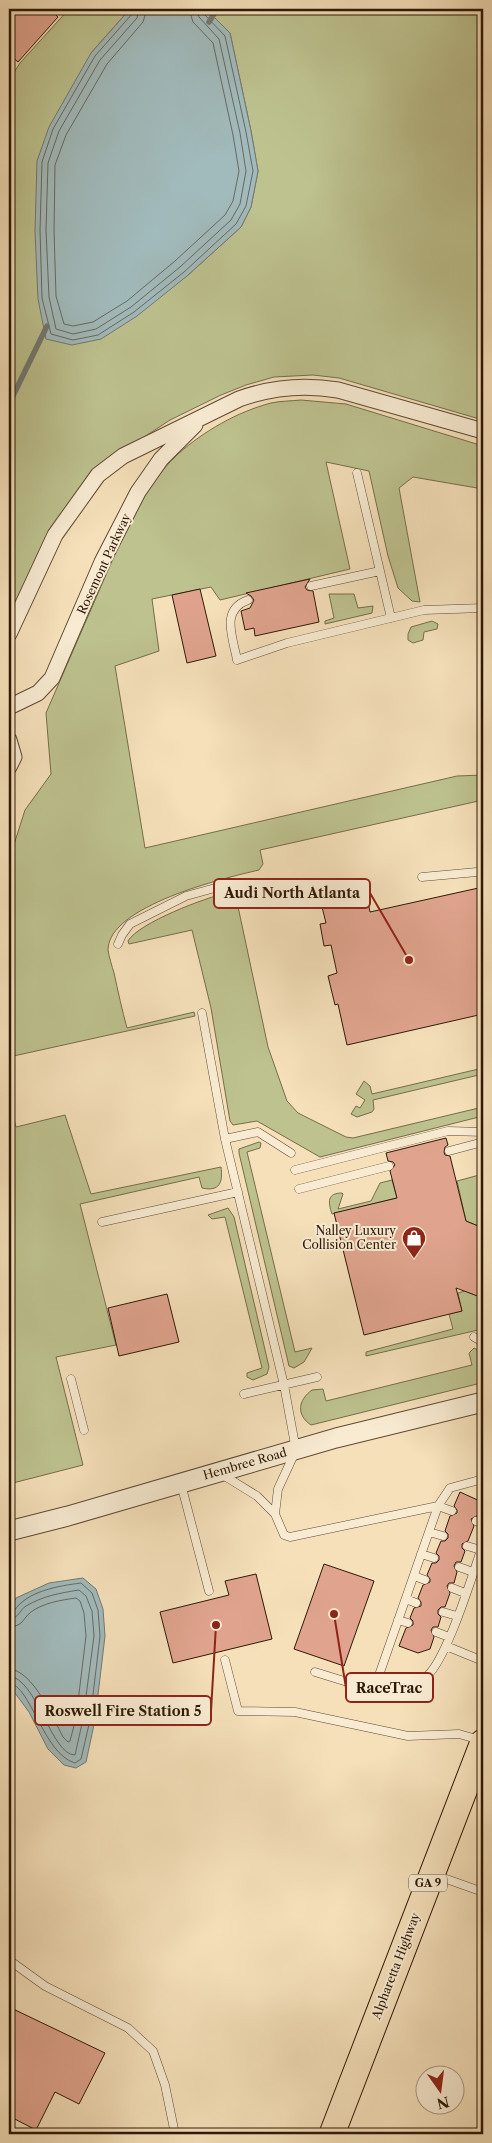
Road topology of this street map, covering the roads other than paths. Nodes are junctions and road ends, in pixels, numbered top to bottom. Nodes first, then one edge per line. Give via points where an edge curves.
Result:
1 (203, 417) junction
2 (483, 431) edge
3 (357, 473) dead end
4 (380, 571) junction
5 (311, 586) dead end
6 (248, 600) dead end
7 (483, 608) edge
8 (391, 618) junction
9 (9, 634) edge
10 (9, 707) edge
11 (9, 740) edge
12 (9, 767) edge
13 (477, 872) dead end
14 (422, 878) dead end
15 (233, 884) dead end
16 (118, 944) dead end
17 (202, 1014) dead end
18 (483, 1132) edge
19 (225, 1139) junction
20 (483, 1142) edge
21 (449, 1151) dead end
22 (291, 1153) dead end
23 (389, 1166) dead end
24 (295, 1170) dead end
25 (299, 1189) dead end
26 (238, 1192) junction
27 (102, 1222) dead end
28 (474, 1338) dead end
29 (483, 1342) edge
30 (316, 1377) dead end
31 (71, 1380) dead end
32 (284, 1385) junction
33 (244, 1394) dead end
34 (483, 1402) edge
35 (84, 1430) dead end
36 (296, 1450) junction
37 (216, 1472) junction
38 (483, 1479) edge
39 (181, 1482) junction
40 (438, 1506) junction
41 (452, 1511) dead end
42 (275, 1514) junction
43 (9, 1531) edge
44 (429, 1532) junction
45 (443, 1536) dead end
46 (467, 1546) dead end
47 (482, 1547) edge
48 (421, 1554) junction
49 (434, 1558) dead end
50 (459, 1567) dead end
51 (473, 1572) junction
52 (414, 1576) junction
53 (426, 1580) dead end
54 (452, 1588) dead end
55 (208, 1591) dead end
56 (465, 1593) junction
57 (406, 1599) junction
58 (416, 1603) dead end
59 (443, 1612) dead end
60 (457, 1616) junction
61 (398, 1620) junction
62 (408, 1623) dead end
63 (436, 1632) dead end
64 (449, 1637) junction
65 (446, 1646) junction
66 (225, 1660) dead end
67 (483, 1661) edge
68 (315, 1672) dead end
69 (378, 1678) junction
70 (483, 1742) edge
71 (431, 1874) junction
72 (483, 1892) edge
73 (9, 1960) edge
74 (175, 2134) edge
75 (332, 2134) edge

1 - 2 street, Rosemont Parkway via 259,392 317,386
1 - 9 street, Rosemont Parkway via 123,456 98,475 55,535
1 - 10 street, Rosemont Parkway via 162,459 138,492 102,562 52,678 38,693
3 - 4 lane
4 - 5 lane
4 - 8 lane
6 - 8 lane via 238,603 232,610 230,620 236,660 286,643
7 - 8 lane via 424,610
11 - 12 street via 14,757
13 - 14 lane
15 - 16 lane via 186,896 130,924
17 - 19 lane
18 - 24 lane via 448,1131
19 - 22 lane via 258,1132
19 - 26 lane
20 - 21 lane
23 - 25 lane
26 - 27 lane
26 - 32 lane
28 - 29 lane
30 - 32 lane
31 - 35 lane
32 - 33 lane
32 - 36 lane
34 - 36 street, Hembree Road
36 - 37 street, Hembree Road
36 - 42 lane via 278,1489
37 - 39 street, Hembree Road
37 - 42 lane via 242,1485
38 - 40 lane via 450,1488
39 - 43 street, Hembree Road
39 - 55 lane
40 - 41 lane
40 - 42 lane via 290,1537 284,1535
40 - 44 lane
44 - 45 lane
44 - 48 lane
46 - 47 lane
47 - 51 lane
48 - 49 lane
48 - 52 lane
50 - 51 lane
51 - 56 lane
52 - 53 lane
52 - 57 lane
54 - 56 lane
56 - 60 lane
57 - 58 lane
57 - 61 lane
59 - 60 lane
60 - 64 lane
61 - 62 lane
61 - 69 lane
63 - 64 lane
64 - 65 lane
65 - 67 lane
65 - 69 lane via 430,1675 424,1678 382,1682
66 - 70 lane via 238,1711 295,1712 408,1736 459,1734
68 - 69 lane via 356,1685
70 - 71 highway, Alpharetta Highway / GA 9
71 - 72 lane
71 - 75 highway, Alpharetta Highway / GA 9
73 - 74 lane via 45,1986 128,2028 153,2052 165,2085

